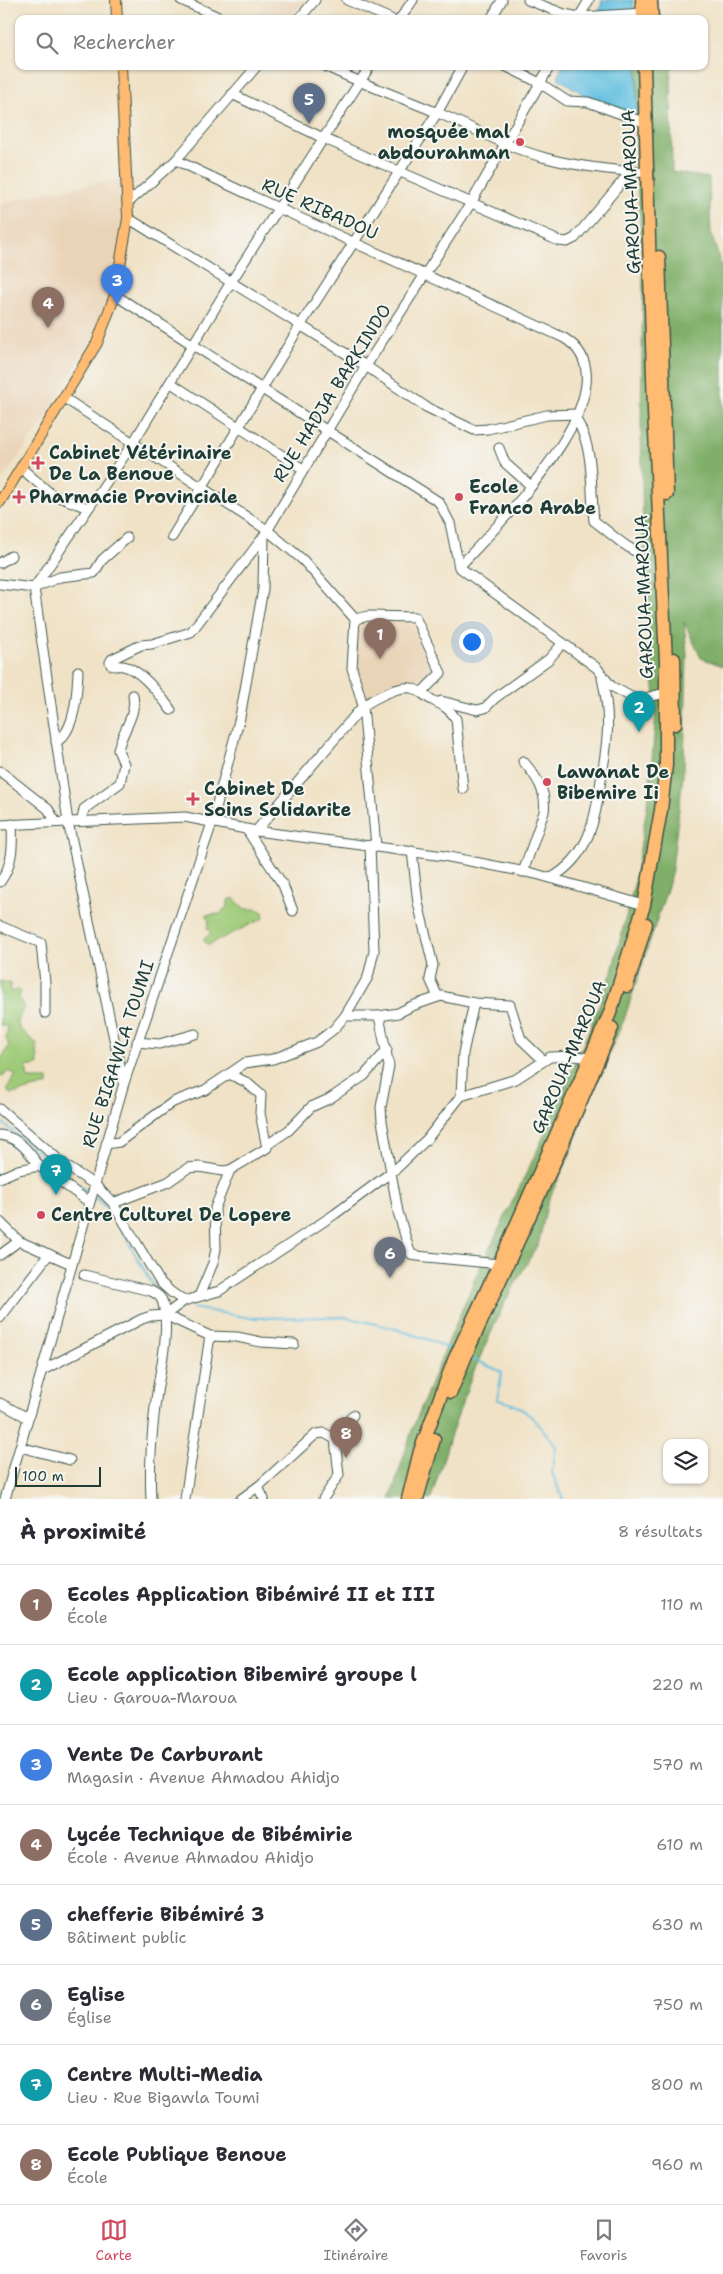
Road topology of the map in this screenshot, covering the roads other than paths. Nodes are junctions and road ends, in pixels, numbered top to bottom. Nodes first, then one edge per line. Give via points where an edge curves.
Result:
1 (116, 0) edge
2 (181, 0) edge
3 (315, 0) edge
4 (347, 0) edge
5 (413, 0) edge
6 (502, 0) edge
7 (528, 0) edge
8 (589, 0) edge
9 (642, 0) edge
10 (651, 0) edge
11 (117, 15) edge
12 (214, 15) edge
13 (302, 15) edge
14 (382, 15) edge
15 (403, 15) edge
16 (493, 15) edge
17 (568, 15) edge
18 (580, 15) edge
19 (646, 15) edge
20 (647, 15) edge
21 (123, 70) edge
22 (253, 70) edge
23 (333, 70) edge
24 (368, 70) edge
25 (461, 70) edge
26 (512, 70) edge
27 (548, 70) edge
28 (644, 70) edge
29 (653, 70) edge
30 (360, 83) junction
31 (540, 83) junction
32 (232, 94) junction
33 (437, 112) junction
34 (646, 123) junction
35 (325, 139) junction
36 (506, 144) junction
37 (176, 160) junction
38 (399, 170) junction
39 (632, 171) junction
40 (648, 173) junction
41 (129, 202) junction
42 (471, 202) junction
43 (279, 210) junction
44 (128, 218) junction
45 (353, 241) junction
46 (425, 274) junction
47 (231, 282) junction
48 (114, 296) junction
49 (300, 326) junction
50 (193, 344) junction
51 (366, 366) junction
52 (171, 383) junction
53 (261, 389) junction
54 (64, 398) junction
55 (577, 417) junction
56 (238, 428) junction
57 (327, 429) junction
58 (133, 443) junction
59 (499, 448) dead end
60 (21, 468) junction
61 (304, 469) junction
62 (531, 486) junction
63 (203, 487) junction
64 (0, 502) edge
65 (88, 508) junction
66 (266, 533) junction
67 (172, 537) dead end
68 (127, 538) dead end
69 (639, 553) dead end
70 (11, 556) dead end
71 (0, 563) edge
72 (459, 567) junction
73 (0, 584) edge
74 (34, 588) junction
75 (355, 619) junction
76 (563, 643) junction
77 (78, 671) dead end
78 (602, 675) junction
79 (664, 693) junction
80 (132, 695) dead end
81 (426, 695) junction
82 (363, 706) junction
83 (171, 710) dead end
84 (56, 742) junction
85 (523, 761) dead end
86 (0, 771) edge
87 (463, 789) dead end
88 (82, 820) junction
89 (56, 822) junction
90 (68, 822) junction
91 (12, 824) junction
92 (212, 824) junction
93 (0, 825) edge
94 (252, 831) junction
95 (373, 845) junction
96 (412, 851) junction
97 (523, 872) junction
98 (550, 878) junction
99 (0, 882) edge
100 (644, 905) junction
101 (294, 911) dead end
102 (0, 926) edge
103 (438, 997) junction
104 (474, 1003) junction
105 (45, 1013) dead end
106 (345, 1016) junction
107 (379, 1016) junction
108 (195, 1034) dead end
109 (137, 1042) junction
110 (387, 1050) junction
111 (590, 1058) junction
112 (543, 1060) junction
113 (228, 1074) junction
114 (124, 1083) junction
115 (461, 1096) junction
116 (0, 1110) edge
117 (0, 1135) edge
118 (106, 1144) junction
119 (267, 1145) junction
120 (40, 1166) junction
121 (230, 1170) junction
122 (390, 1173) junction
123 (1, 1176) edge
124 (94, 1186) junction
125 (90, 1200) junction
126 (112, 1202) junction
127 (0, 1222) edge
128 (19, 1241) junction
129 (49, 1254) junction
130 (0, 1256) edge
131 (71, 1264) junction
132 (498, 1264) junction
133 (84, 1274) dead end
134 (200, 1296) junction
135 (184, 1300) junction
136 (165, 1315) junction
137 (0, 1318) edge
138 (210, 1336) junction
139 (294, 1344) dead end
140 (464, 1346) junction
141 (458, 1361) junction
142 (43, 1370) junction
143 (0, 1403) edge
144 (353, 1415) dead end
145 (28, 1418) junction
146 (335, 1439) junction
147 (20, 1448) junction
148 (70, 1460) dead end
149 (258, 1487) junction
150 (4, 1495) edge
151 (151, 1499) edge
152 (185, 1499) edge
153 (241, 1499) edge
154 (264, 1499) edge
155 (323, 1499) edge
156 (408, 1499) edge
157 (417, 1499) edge

1 - 11 main road
2 - 12 street
3 - 13 street
4 - 14 street
5 - 15 street
6 - 16 street
7 - 17 street
8 - 18 street
9 - 19 highway
10 - 20 highway
21 - 41 main road
22 - 32 street
23 - 30 street
24 - 30 street
25 - 33 street
26 - 31 street
27 - 31 street, RUE HADJA BARKINDO
28 - 34 highway, GAROUA-MAROUA
29 - 140 highway, GAROUA-MAROUA via 675,719 669,811 638,956 604,1050 501,1280
30 - 33 street
30 - 35 street
31 - 34 street via 571,103 588,102
31 - 36 street, RUE HADJA BARKINDO
32 - 35 street
32 - 37 street
33 - 36 street
33 - 38 street
34 - 40 highway, GAROUA-MAROUA
35 - 38 street
35 - 43 street
36 - 39 street via 575,165
36 - 42 street, RUE HADJA BARKINDO
37 - 41 street
37 - 43 street, RUE RIBADOU
38 - 42 street
38 - 45 street
39 - 40 street
39 - 42 street via 575,238 567,242
40 - 79 highway, GAROUA-MAROUA via 654,411 666,661
41 - 44 main road
42 - 46 street, RUE HADJA BARKINDO
43 - 45 street, RUE RIBADOU
43 - 47 street
44 - 47 street
44 - 48 main road
45 - 46 street, RUE RIBADOU
45 - 49 street
46 - 51 street, RUE HADJA BARKINDO
46 - 55 street, RUE RIBADOU via 572,342 584,360 586,372 586,388
47 - 49 street
47 - 50 street
48 - 50 street
48 - 54 main road via 96,344
49 - 51 street
49 - 53 street
50 - 52 street
50 - 53 street
51 - 55 street via 426,407 474,430 547,414
51 - 57 street, RUE HADJA BARKINDO
52 - 56 street
52 - 58 street
53 - 56 street
53 - 57 street
54 - 58 street
54 - 60 main road
55 - 62 street, RUE RIBADOU
55 - 69 street via 590,455 594,521 623,546
56 - 61 street
56 - 63 street
57 - 61 street, RUE HADJA BARKINDO
57 - 72 street via 442,505 450,523
58 - 63 street
58 - 65 street
59 - 62 street via 504,463
60 - 64 main road
60 - 65 street via 51,494
61 - 66 street, RUE HADJA BARKINDO
62 - 72 street, RUE RIBADOU
63 - 66 street
63 - 67 street
65 - 74 street
66 - 75 street via 303,560
66 - 83 street, RUE HADJA BARKINDO via 192,632 141,645 110,662 141,676
66 - 92 street, RUE BIGAWLA TOUMI via 263,589 240,717
68 - 74 street via 102,560 94,573 60,577
70 - 71 street
72 - 76 street
73 - 74 street
74 - 84 street
75 - 81 street via 368,616 415,617 442,673
75 - 82 street via 352,668
76 - 78 street
76 - 81 street via 549,659 485,708 477,710
77 - 84 street via 73,717
78 - 79 street via 610,686 637,700
78 - 98 street via 609,733 594,824 585,845 561,873
79 - 100 highway, GAROUA-MAROUA via 668,720 665,774
80 - 88 street via 135,705 118,750 124,764 120,783 84,809
81 - 82 street via 409,688 401,689
81 - 87 street via 450,710 456,719
82 - 94 street
82 - 95 street
84 - 90 street
85 - 97 street via 535,775 546,801
86 - 89 street via 48,809
88 - 90 street
88 - 92 street via 185,817
89 - 90 street
89 - 91 street
90 - 114 street
91 - 93 street
91 - 99 street via 10,863
92 - 94 street
92 - 109 street, RUE BIGAWLA TOUMI
94 - 95 street
94 - 101 street
95 - 96 street
95 - 106 street via 374,951 368,977
96 - 97 street
96 - 103 street via 418,903 433,965 430,979
97 - 98 street
98 - 100 street
100 - 111 highway, GAROUA-MAROUA via 610,1013
102 - 105 street via 41,943
103 - 104 street
103 - 107 street via 402,1012
104 - 112 street via 511,1005 521,1038
104 - 115 street via 463,1053
106 - 107 street
106 - 113 street via 326,1036 312,1044 273,1059 245,1063
107 - 110 street
108 - 109 street via 159,1044
109 - 114 street, RUE BIGAWLA TOUMI
110 - 119 street via 364,1076 311,1107 290,1130
110 - 122 street via 389,1066 381,1107
111 - 112 street via 550,1057
111 - 132 highway, GAROUA-MAROUA
112 - 115 street via 516,1078
113 - 118 street via 205,1090 174,1102 119,1142
113 - 119 street via 246,1082 261,1095
114 - 118 street, RUE BIGAWLA TOUMI
115 - 122 street via 427,1139
116 - 124 street
117 - 120 street via 14,1138
118 - 124 street, RUE BIGAWLA TOUMI
119 - 121 street
120 - 123 street
120 - 125 street
121 - 126 street via 188,1168 168,1182
121 - 134 street via 215,1208 214,1263
122 - 132 street via 411,1254
122 - 134 street via 335,1214 218,1291
124 - 125 street, RUE BIGAWLA TOUMI
124 - 126 street
125 - 131 street, RUE BIGAWLA TOUMI
126 - 135 street via 160,1282
127 - 128 street
128 - 129 street
128 - 130 street
129 - 131 street
129 - 137 street
131 - 142 street, RUE BIGAWLA TOUMI
132 - 140 highway, GAROUA-MAROUA
133 - 136 street via 151,1291 163,1302
134 - 135 street
135 - 136 street
136 - 138 street
136 - 142 street via 142,1319
136 - 151 street via 149,1463
138 - 139 street
138 - 152 street
140 - 141 highway, GAROUA-MAROUA
141 - 156 highway, GAROUA-MAROUA via 420,1450
141 - 157 highway, GAROUA-MAROUA
142 - 145 street, RUE BIGAWLA TOUMI
143 - 145 street
144 - 146 street
145 - 147 street, RUE BIGAWLA TOUMI
146 - 149 street via 324,1433 316,1434
146 - 155 street via 339,1475
147 - 148 street
147 - 150 street, RUE BIGAWLA TOUMI
149 - 153 street
149 - 154 street

